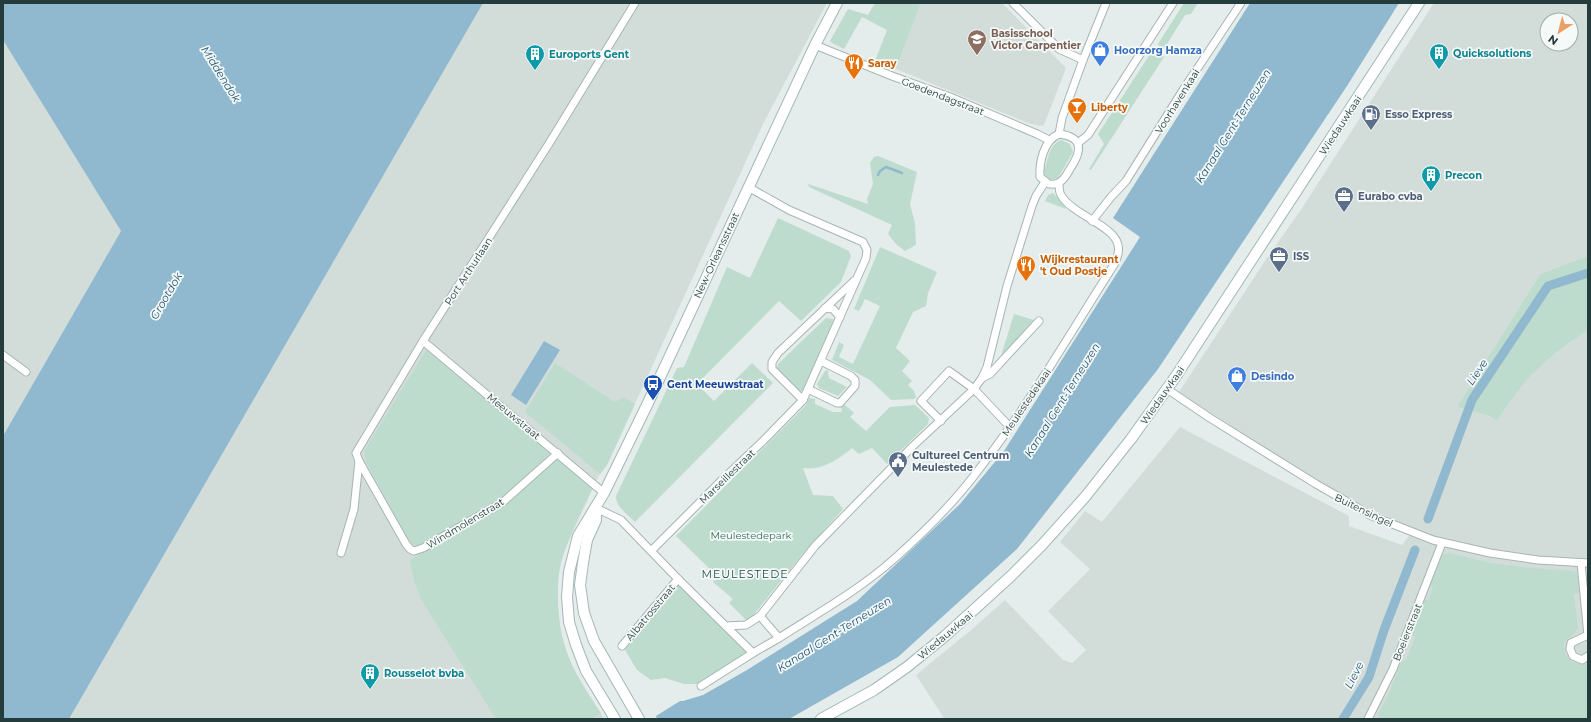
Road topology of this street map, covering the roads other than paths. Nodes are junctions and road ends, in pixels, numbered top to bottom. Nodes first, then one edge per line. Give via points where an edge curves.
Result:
1 (635, 3) edge
2 (837, 3) edge
3 (1013, 3) edge
4 (1106, 3) edge
5 (1241, 3) edge
6 (1419, 3) edge
7 (1171, 4) edge
8 (815, 45) junction
9 (1083, 60) junction
10 (1059, 134) junction
11 (1049, 140) junction
12 (1078, 143) junction
13 (1045, 182) junction
14 (1059, 183) junction
15 (748, 187) junction
16 (1094, 219) junction
17 (857, 278) junction
18 (825, 308) junction
19 (840, 316) junction
20 (1039, 322) dead end
21 (424, 341) junction
22 (3, 355) edge
23 (821, 361) junction
24 (26, 372) dead end
25 (982, 378) junction
26 (808, 389) junction
27 (974, 389) junction
28 (1167, 389) junction
29 (803, 400) junction
30 (941, 421) junction
31 (1010, 427) junction
32 (558, 453) junction
33 (359, 461) junction
34 (604, 493) junction
35 (596, 508) junction
36 (1442, 543) junction
37 (651, 551) junction
38 (341, 553) dead end
39 (1585, 563) edge
40 (678, 579) junction
41 (760, 616) junction
42 (728, 628) junction
43 (1588, 635) edge
44 (779, 638) junction
45 (622, 646) dead end
46 (753, 653) junction
47 (1588, 656) edge
48 (701, 686) dead end
49 (824, 718) edge
50 (615, 719) edge
51 (639, 719) edge
52 (1368, 719) edge

1 - 21 street, Port Arthurlaan
2 - 8 main road, New-Orleansstraat
3 - 9 street via 1059,49
4 - 9 street
5 - 16 street, Voorhavenkaai via 1126,181
6 - 28 main road, Wiedauwkaai
7 - 12 street via 1088,135
8 - 11 street, Goedendagstraat via 950,97
8 - 15 main road, New-Orleansstraat
9 - 10 street via 1062,118
10 - 11 street
10 - 12 street via 1074,138
11 - 13 street via 1040,170 1040,177
12 - 14 street via 1077,159 1064,180
13 - 14 street
13 - 25 street via 1034,201
14 - 16 street, Meulestedekaai via 1062,198 1072,207
15 - 17 street, Marseillestraat via 789,210 863,242 867,250 866,258
15 - 34 main road, New-Orleansstraat
16 - 31 street, Meulestedekaai via 1114,237 1118,245 1115,263
17 - 18 street, Marseillestraat
17 - 19 street, Marseillestraat
18 - 19 street via 833,309
18 - 29 street, Marseillestraat via 778,353 772,362 772,369
19 - 23 street, Marseillestraat
20 - 25 street via 990,374
21 - 32 street, Meeuwstraat
21 - 33 street, Port Arthurlaan via 356,453
22 - 24 street
23 - 26 street, Marseillestraat
23 - 26 street via 851,376 855,380 855,386 840,403
25 - 27 street
26 - 29 street, Marseillestraat
27 - 30 street
27 - 30 street via 949,371 921,401
27 - 31 street
28 - 36 street, Buitensingel via 1344,501 1372,516
28 - 49 main road, Wiedauwkaai via 1084,498 1011,576 945,636 907,666 874,690
29 - 37 street, Marseillestraat
30 - 41 street via 815,546
31 - 44 street, Meulestedekaai via 950,505 893,560 853,590
32 - 33 street, Windmolenstraat via 503,502 424,548 414,551 406,544
32 - 34 street, Meeuwstraat
33 - 38 street, Port Arthurlaan via 354,510
34 - 35 main road, New-Orleansstraat
35 - 37 street via 621,520
35 - 50 main road, New-Orleansstraat via 578,536 569,572 567,597 576,645 586,671
35 - 51 main road, New-Orleansstraat via 596,520 588,540 580,585 584,613 594,641
36 - 39 street, Buitensingel via 1538,560
36 - 52 street, Boeierstraat via 1393,669
37 - 40 street
39 - 43 street
40 - 42 street
40 - 45 street, Albatrosstraat
41 - 42 street via 746,625
41 - 44 street
42 - 46 street
43 - 47 street via 1572,643 1570,649 1573,656 1582,660
44 - 46 street, Meulestedekaai
46 - 48 street

